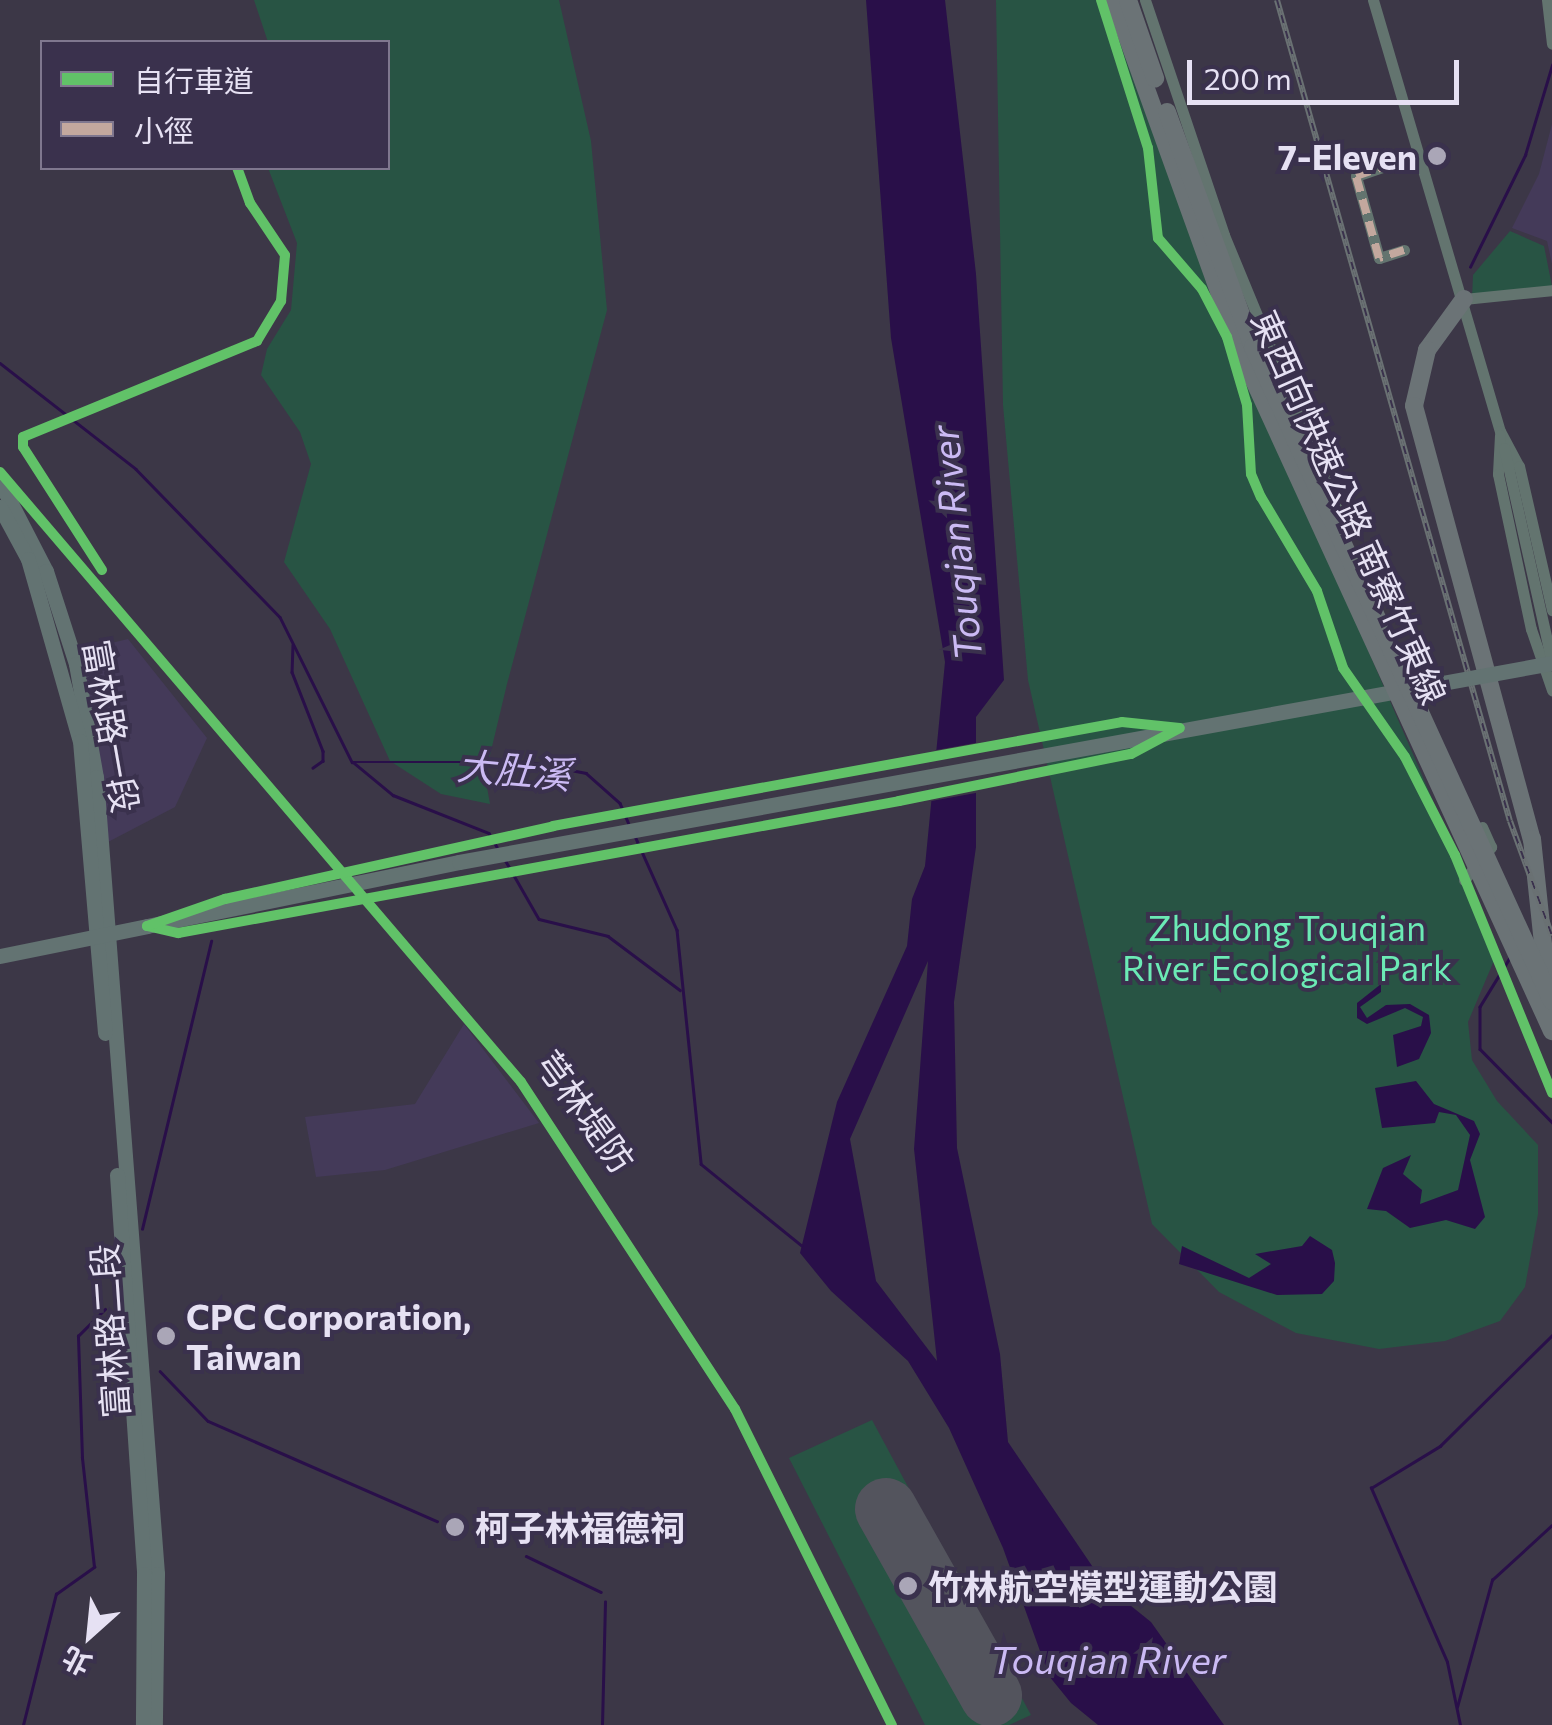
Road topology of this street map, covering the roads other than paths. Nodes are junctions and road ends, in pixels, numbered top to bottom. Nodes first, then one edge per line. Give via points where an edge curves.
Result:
1 (1114, 0) edge
2 (1372, 0) edge
3 (1547, 0) edge
4 (1144, 1) edge
5 (1551, 44) edge
6 (1418, 156) junction
7 (1404, 250) dead end
8 (1552, 290) edge
9 (1464, 299) junction
10 (1500, 431) junction
11 (0, 482) edge
12 (0, 508) edge
13 (1552, 610) edge
14 (1484, 644) junction
15 (1549, 664) edge
16 (1552, 690) edge
17 (1464, 880) dead end
18 (1552, 887) edge
19 (100, 934) junction
20 (0, 956) edge
21 (1552, 1001) edge
22 (1552, 1029) edge
23 (150, 1668) junction
24 (143, 1725) edge
25 (155, 1725) edge

1 - 22 highway, 東西向快速公路 南寮竹東線, bridge via 1241,352
2 - 6 street
3 - 5 street
4 - 17 street via 1259,325 1358,560 1492,848
4 - 21 highway, 東西向快速公路 南寮竹東線, bridge via 1253,347
6 - 7 street via 1356,176 1379,258
6 - 9 street
8 - 9 street
9 - 10 street
9 - 14 highway via 1427,350 1414,406
10 - 13 street via 1518,466
10 - 15 street
10 - 15 street via 1498,474
11 - 19 main road, 富林路一段 via 46,570 76,664 96,777
12 - 19 main road, 富林路一段 via 28,559 80,741
14 - 18 highway
14 - 22 highway, bridge via 1542,888
15 - 16 street
15 - 19 main road, bridge via 478,858
19 - 20 main road
19 - 23 main road, 富林路二段 via 133,1315
23 - 24 main road, 富林路二段
23 - 25 main road, 富林路二段

